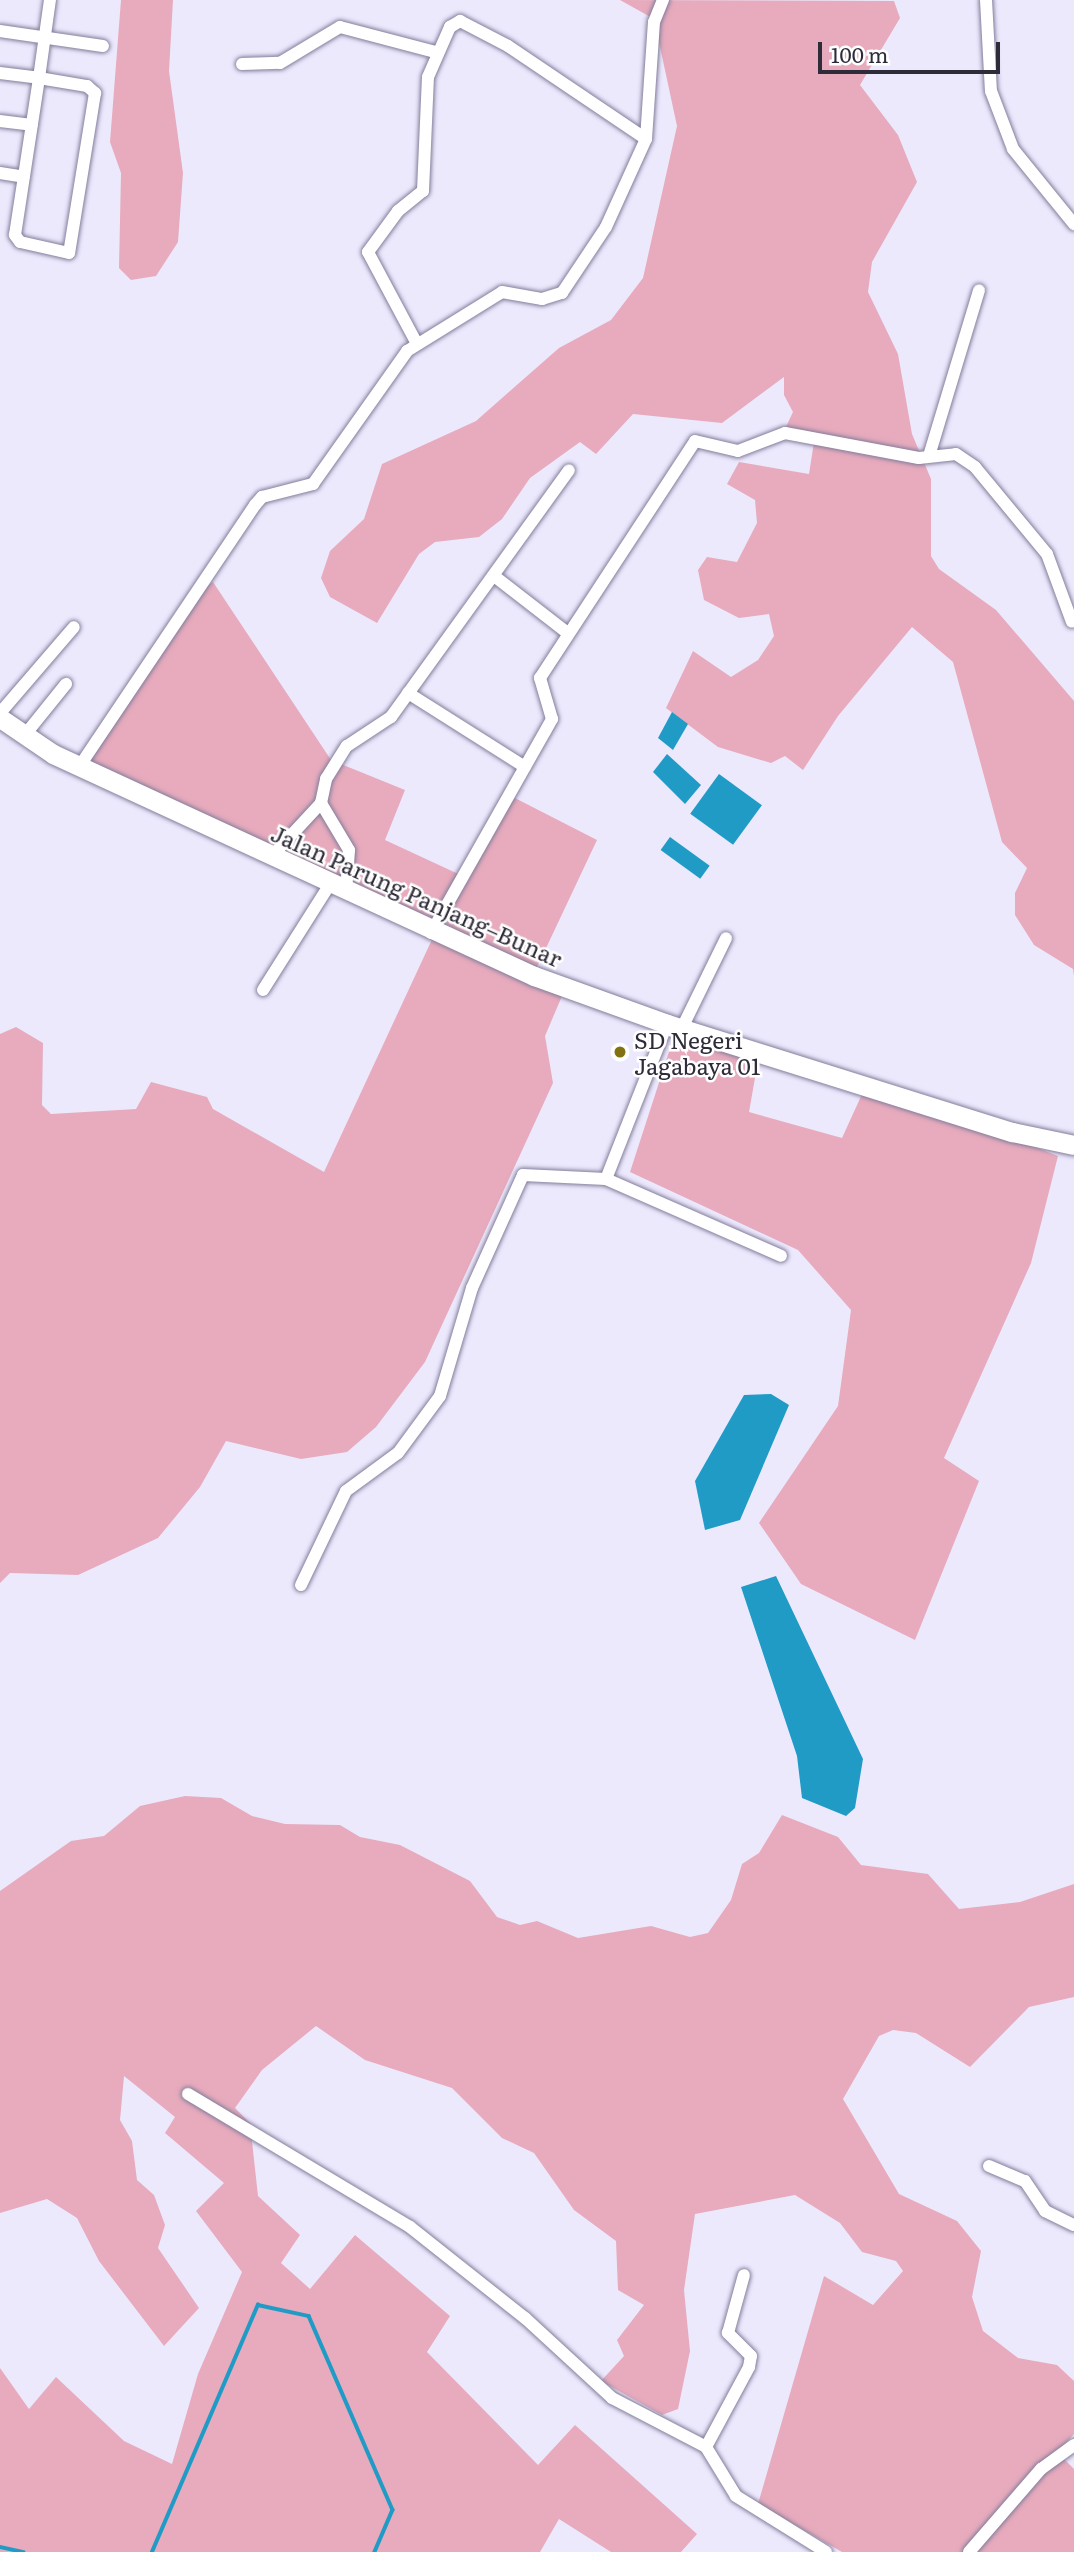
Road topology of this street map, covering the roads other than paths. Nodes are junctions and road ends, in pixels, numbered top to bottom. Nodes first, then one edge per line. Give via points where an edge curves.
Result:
1 (50, 0) edge
2 (663, 0) edge
3 (985, 0) edge
4 (0, 31) edge
5 (45, 37) junction
6 (103, 46) dead end
7 (435, 52) junction
8 (242, 64) dead end
9 (0, 73) edge
10 (39, 78) junction
11 (0, 121) edge
12 (32, 125) junction
13 (646, 139) junction
14 (0, 173) edge
15 (24, 177) junction
16 (1074, 224) edge
17 (979, 290) dead end
18 (416, 342) junction
19 (929, 456) junction
20 (569, 470) dead end
21 (494, 576) junction
22 (1072, 622) edge
23 (74, 627) dead end
24 (565, 631) junction
25 (66, 684) dead end
26 (408, 693) junction
27 (0, 716) edge
28 (24, 736) junction
29 (79, 767) junction
30 (525, 767) junction
31 (321, 803) junction
32 (271, 857) junction
33 (338, 888) junction
34 (431, 933) junction
35 (726, 938) dead end
36 (264, 990) dead end
37 (674, 1026) junction
38 (1074, 1145) edge
39 (606, 1180) junction
40 (781, 1256) dead end
41 (300, 1585) dead end
42 (188, 2094) dead end
43 (989, 2166) dead end
44 (1074, 2225) edge
45 (744, 2275) dead end
46 (1074, 2445) edge
47 (706, 2447) junction
48 (826, 2552) edge
49 (969, 2552) edge

1 - 5 street
2 - 13 street via 654,22
3 - 16 street via 991,91 1013,149
4 - 5 street
5 - 6 street
5 - 10 street
7 - 8 street via 340,27 280,63
7 - 13 street via 460,21 554,75
7 - 18 street via 424,121 423,191 398,211 368,252
9 - 10 street
10 - 12 street
10 - 15 street via 87,86 95,93 69,253 16,239
11 - 12 street
12 - 15 street
13 - 18 street via 606,227 562,293 542,299 502,292
14 - 15 street
17 - 19 street
18 - 29 street via 313,484 262,497 255,505
19 - 22 street via 966,460 1014,511 1061,578
19 - 24 street via 785,433 738,451 695,442
20 - 21 street
21 - 24 street
21 - 26 street
23 - 27 street
24 - 30 street via 540,678 552,719
25 - 28 street
26 - 30 street
26 - 31 street via 385,722 347,746 326,779
27 - 28 main road, Jalan Parung Panjang–Bunar
28 - 29 main road, Jalan Parung Panjang–Bunar
29 - 32 main road, Jalan Parung Panjang–Bunar
30 - 34 street
31 - 32 street
31 - 33 street via 349,850
32 - 33 main road, Jalan Parung Panjang–Bunar
33 - 34 main road, Jalan Parung Panjang–Bunar
33 - 36 street
34 - 37 main road, Jalan Parung Panjang–Bunar
35 - 37 street
37 - 38 main road, Jalan Parung Panjang–Bunar via 1012,1132
37 - 39 street
39 - 40 street
39 - 41 street via 523,1175 472,1288 440,1396 398,1453 346,1491
42 - 47 street via 410,2227 543,2333 612,2398
43 - 44 street via 1025,2181 1045,2211
45 - 47 street via 728,2333 751,2356 749,2367
46 - 49 street via 1041,2469
47 - 48 street via 736,2496

